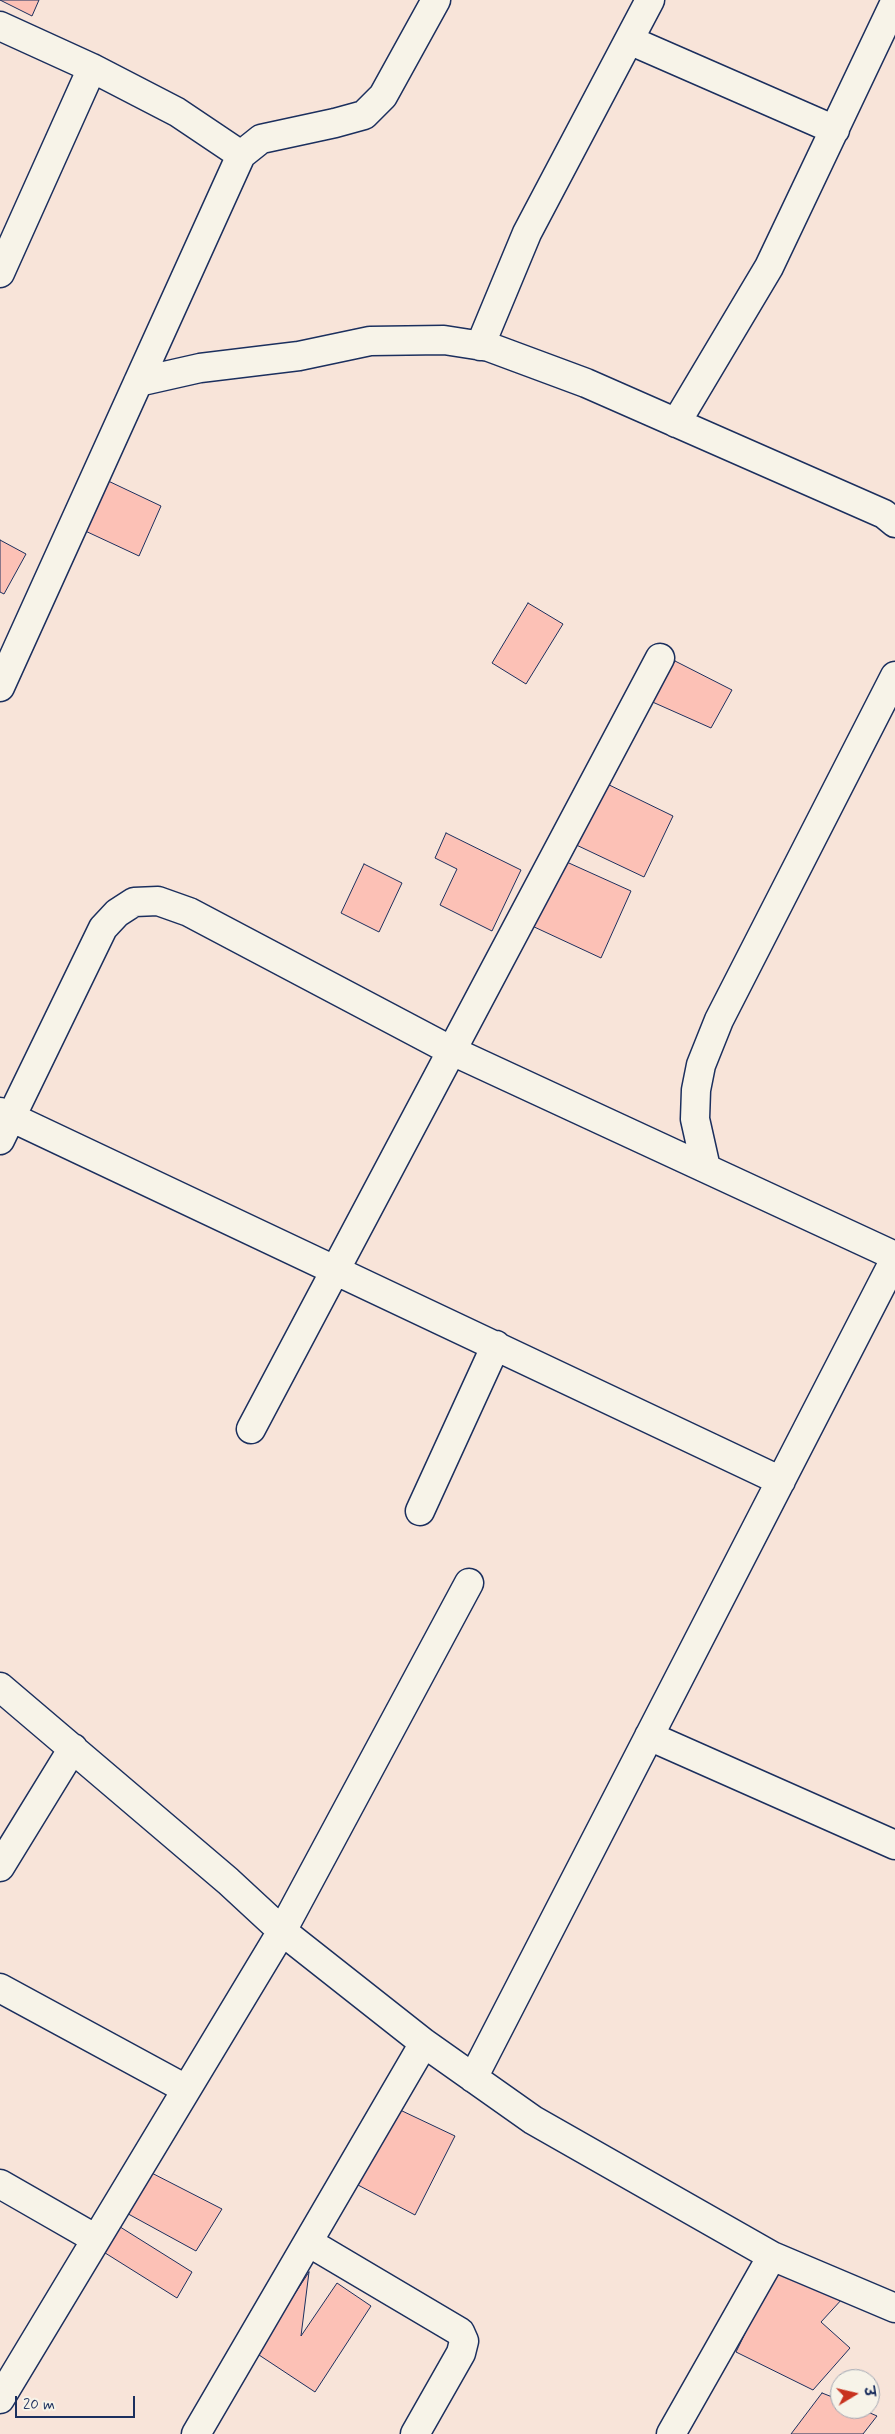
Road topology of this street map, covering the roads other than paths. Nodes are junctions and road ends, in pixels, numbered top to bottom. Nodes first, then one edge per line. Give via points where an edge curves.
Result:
1 (436, 0) edge
2 (650, 0) edge
3 (895, 2) edge
4 (0, 26) edge
5 (629, 40) junction
6 (92, 68) junction
7 (834, 130) junction
8 (241, 155) junction
9 (0, 273) edge
10 (480, 346) junction
11 (138, 382) junction
12 (676, 423) junction
13 (895, 523) edge
14 (660, 658) dead end
15 (895, 676) edge
16 (0, 687) edge
17 (450, 1050) junction
18 (4, 1123) edge
19 (706, 1168) junction
20 (895, 1257) edge
21 (334, 1269) junction
22 (496, 1346) junction
23 (251, 1429) dead end
24 (781, 1481) junction
25 (420, 1511) dead end
26 (469, 1583) dead end
27 (0, 1687) edge
28 (649, 1736) junction
29 (73, 1748) junction
30 (895, 1844) edge
31 (0, 1868) edge
32 (282, 1931) junction
33 (0, 1988) edge
34 (424, 2043) junction
35 (473, 2078) junction
36 (186, 2089) junction
37 (0, 2184) edge
38 (96, 2239) junction
39 (308, 2242) junction
40 (772, 2256) junction
41 (895, 2308) edge
42 (0, 2399) edge
43 (196, 2434) edge
44 (415, 2434) edge
45 (671, 2434) edge

1 - 8 street via 383,96 364,115 261,139
2 - 5 street
3 - 7 street
4 - 6 street
5 - 7 street
5 - 10 street via 527,233
6 - 8 street via 177,112
6 - 9 street
7 - 12 street via 769,267
8 - 11 street
10 - 11 street via 444,340 370,341 299,356 200,368
10 - 12 street via 586,383
11 - 16 street
12 - 13 street via 884,514
14 - 17 street
15 - 19 street via 719,1020 701,1064 695,1119
17 - 18 street via 189,912 158,901 134,902 103,928
17 - 19 street
17 - 21 street
18 - 21 street
19 - 20 street
20 - 24 street
21 - 22 street
21 - 23 street
22 - 24 street
22 - 25 street
24 - 28 street
26 - 32 street
27 - 29 street
28 - 30 street
28 - 35 street
29 - 31 street
29 - 32 street
32 - 34 street
32 - 36 street
33 - 36 street
34 - 35 street
34 - 39 street
35 - 40 street via 533,2120
36 - 38 street
37 - 38 street
38 - 42 street
39 - 43 street
39 - 44 street via 460,2332 464,2341 461,2353
40 - 41 street
40 - 45 street

